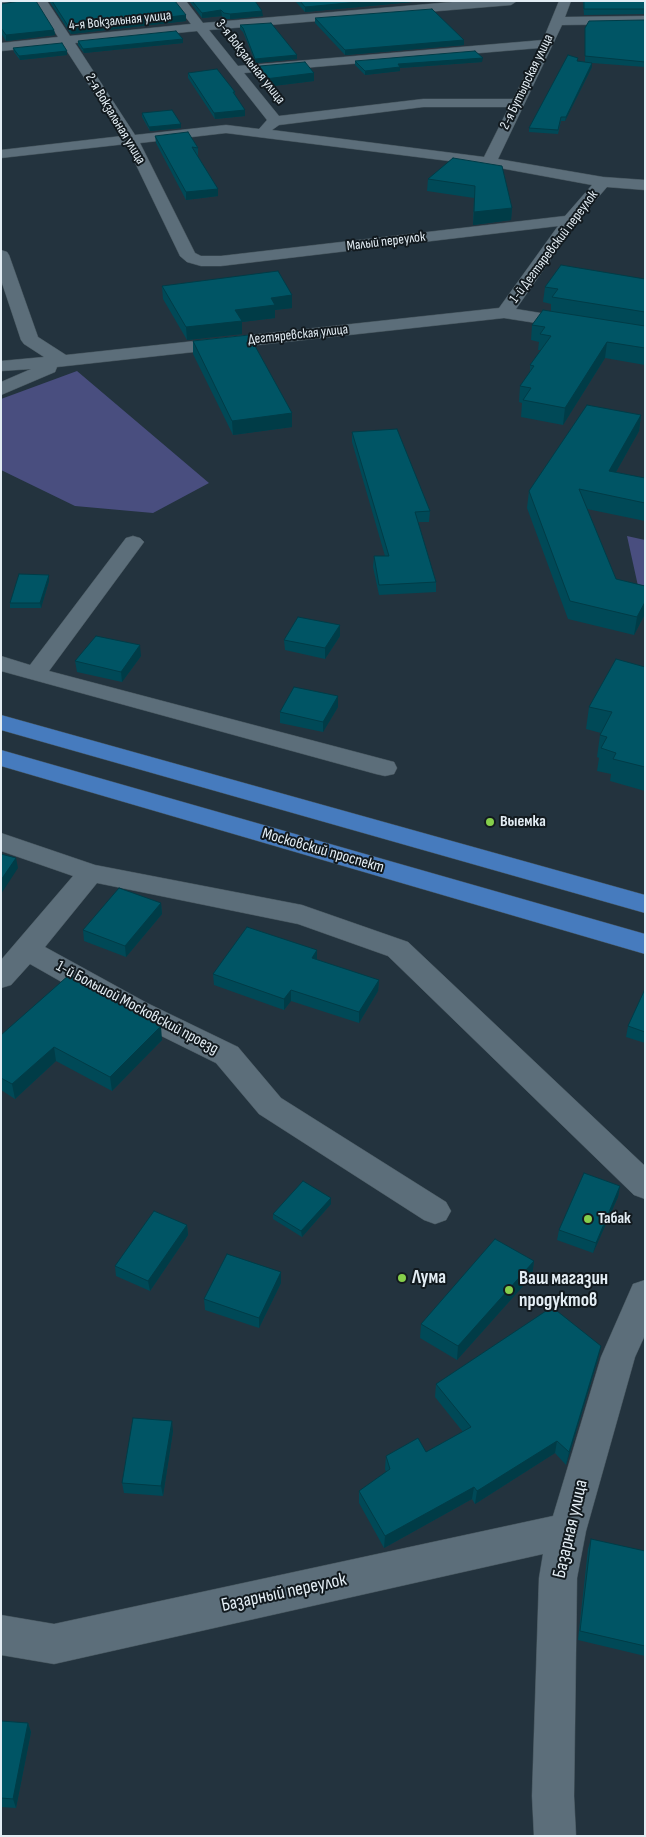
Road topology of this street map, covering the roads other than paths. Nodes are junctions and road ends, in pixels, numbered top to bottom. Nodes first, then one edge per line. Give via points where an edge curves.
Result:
1 (20, 1) edge
2 (42, 1) edge
3 (179, 1) edge
4 (511, 1) edge
5 (565, 1) edge
6 (1, 3) edge
7 (645, 20) edge
8 (556, 21) junction
9 (201, 27) junction
10 (67, 41) junction
11 (548, 43) junction
12 (1, 47) edge
13 (236, 70) junction
14 (517, 103) junction
15 (275, 121) junction
16 (261, 132) junction
17 (130, 138) junction
18 (1, 154) edge
19 (489, 162) junction
20 (603, 182) junction
21 (644, 183) edge
22 (570, 220) junction
23 (1, 255) edge
24 (201, 261) joint
25 (504, 313) junction
26 (645, 335) edge
27 (64, 361) junction
28 (1, 366) edge
29 (1, 389) edge
30 (133, 542) dead end
31 (1, 663) edge
32 (35, 674) junction
33 (1, 722) edge
34 (1, 758) edge
35 (385, 768) dead end
36 (1, 842) edge
37 (90, 874) junction
38 (645, 904) edge
39 (645, 944) edge
40 (27, 950) junction
41 (1, 978) edge
42 (645, 1186) edge
43 (434, 1211) dead end
44 (644, 1296) edge
45 (566, 1531) junction
46 (1, 1636) edge
47 (556, 1836) edge

1 - 6 street
2 - 10 street, 2-я Вокзальная улица
3 - 9 street, 3-я Вокзальная улица
4 - 9 street, 4-я Вокзальная улица
5 - 8 street, 2-я Бутырская улица
7 - 8 street
8 - 11 street, 2-я Бутырская улица
9 - 10 street, 4-я Вокзальная улица
9 - 13 street, 3-я Вокзальная улица
10 - 12 street, 4-я Вокзальная улица
10 - 17 street, 2-я Вокзальная улица
11 - 13 street
11 - 14 street, 2-я Бутырская улица
13 - 15 street, 3-я Вокзальная улица
14 - 15 street via 423,103
14 - 19 street, 2-я Бутырская улица
15 - 16 street
16 - 17 street via 226,129
16 - 19 street
17 - 18 street
17 - 24 street, 2-я Вокзальная улица via 188,256
19 - 20 street
20 - 21 street
20 - 22 street, 1-й Дегтяревский переулок
22 - 24 street, Малый переулок
22 - 25 street, 1-й Дегтяревский переулок
23 - 27 street via 30,340
25 - 26 street, Дегтяревская улица
25 - 27 street, Дегтяревская улица
27 - 28 street, Дегтяревская улица
27 - 29 street
30 - 32 street
31 - 32 street
32 - 35 street
33 - 38 main road
34 - 39 main road, Московский проспект
36 - 37 street
37 - 40 street
37 - 42 street via 302,915 398,949
40 - 41 street
40 - 43 street, 1-й Большой Московский проезд via 137,1011 227,1055 270,1106
44 - 45 street, Базарная улица via 618,1357
45 - 46 street, Базарный переулок via 54,1644
45 - 47 street, Базарная улица via 558,1578 553,1796

